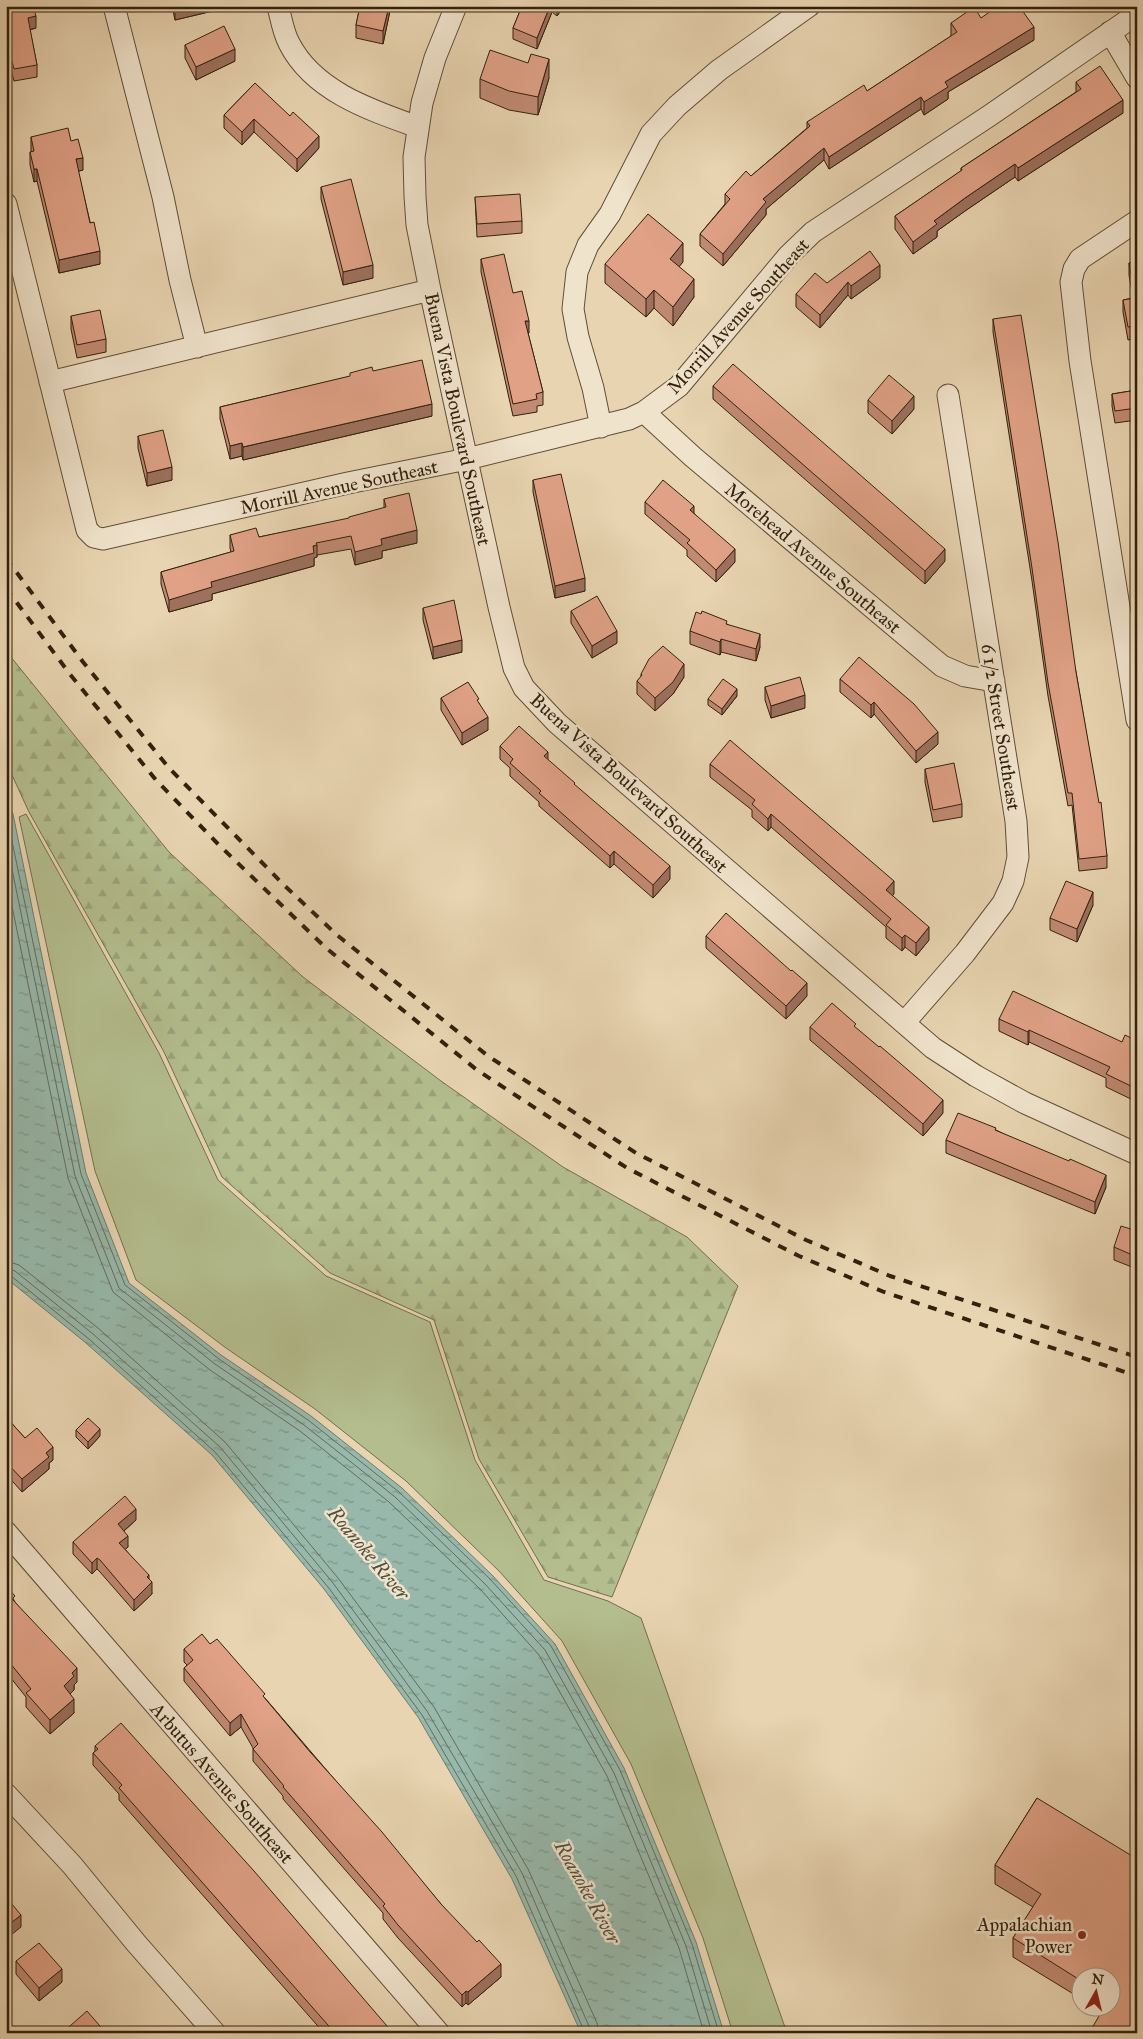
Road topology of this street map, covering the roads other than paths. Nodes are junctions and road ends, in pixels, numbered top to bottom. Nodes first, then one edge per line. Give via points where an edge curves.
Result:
1 (114, 6) edge
2 (278, 6) edge
3 (456, 6) edge
4 (810, 6) edge
5 (1137, 14) edge
6 (1110, 32) junction
7 (1137, 78) edge
8 (418, 127) junction
9 (6, 204) edge
10 (1137, 221) edge
11 (430, 290) junction
12 (197, 346) junction
13 (50, 382) junction
14 (948, 395) dead end
15 (644, 412) junction
16 (601, 427) junction
17 (468, 459) junction
18 (994, 682) junction
19 (1137, 720) edge
20 (904, 1023) junction
21 (1137, 1154) edge
22 (6, 1532) edge
23 (6, 1794) edge
24 (215, 2033) edge
25 (438, 2033) edge

1 - 12 street
2 - 8 street via 288,41 299,61 315,77 383,115
3 - 8 street, Buena Vista Boulevard Southeast via 435,58
4 - 16 street via 719,70 677,106 651,134 610,214 588,244 577,272 573,308
5 - 6 street, Morrill Avenue Southeast
6 - 7 street
6 - 15 street, Morrill Avenue Southeast via 813,232 788,255 679,386
8 - 11 street, Buena Vista Boulevard Southeast via 414,196
9 - 13 street, Morrill Avenue Southeast
10 - 19 street via 1080,259 1071,282 1080,361
11 - 12 street
11 - 17 street, Buena Vista Boulevard Southeast
12 - 13 street
13 - 17 street, Morrill Avenue Southeast via 87,530 94,537 103,539
14 - 18 street, 6 1/2 Street Southeast
15 - 16 street, Morrill Avenue Southeast
15 - 18 street, Morehead Avenue Southeast via 942,666 965,676
16 - 17 street, Morrill Avenue Southeast
17 - 20 street, Buena Vista Boulevard Southeast via 514,668 524,688 557,723
18 - 20 street, 6 1/2 Street Southeast via 1016,821 1018,857 1014,881 998,910 965,953
20 - 21 street, Buena Vista Boulevard Southeast via 933,1048 984,1081
22 - 25 street, Arbutus Avenue Southeast
23 - 24 street via 72,1865

